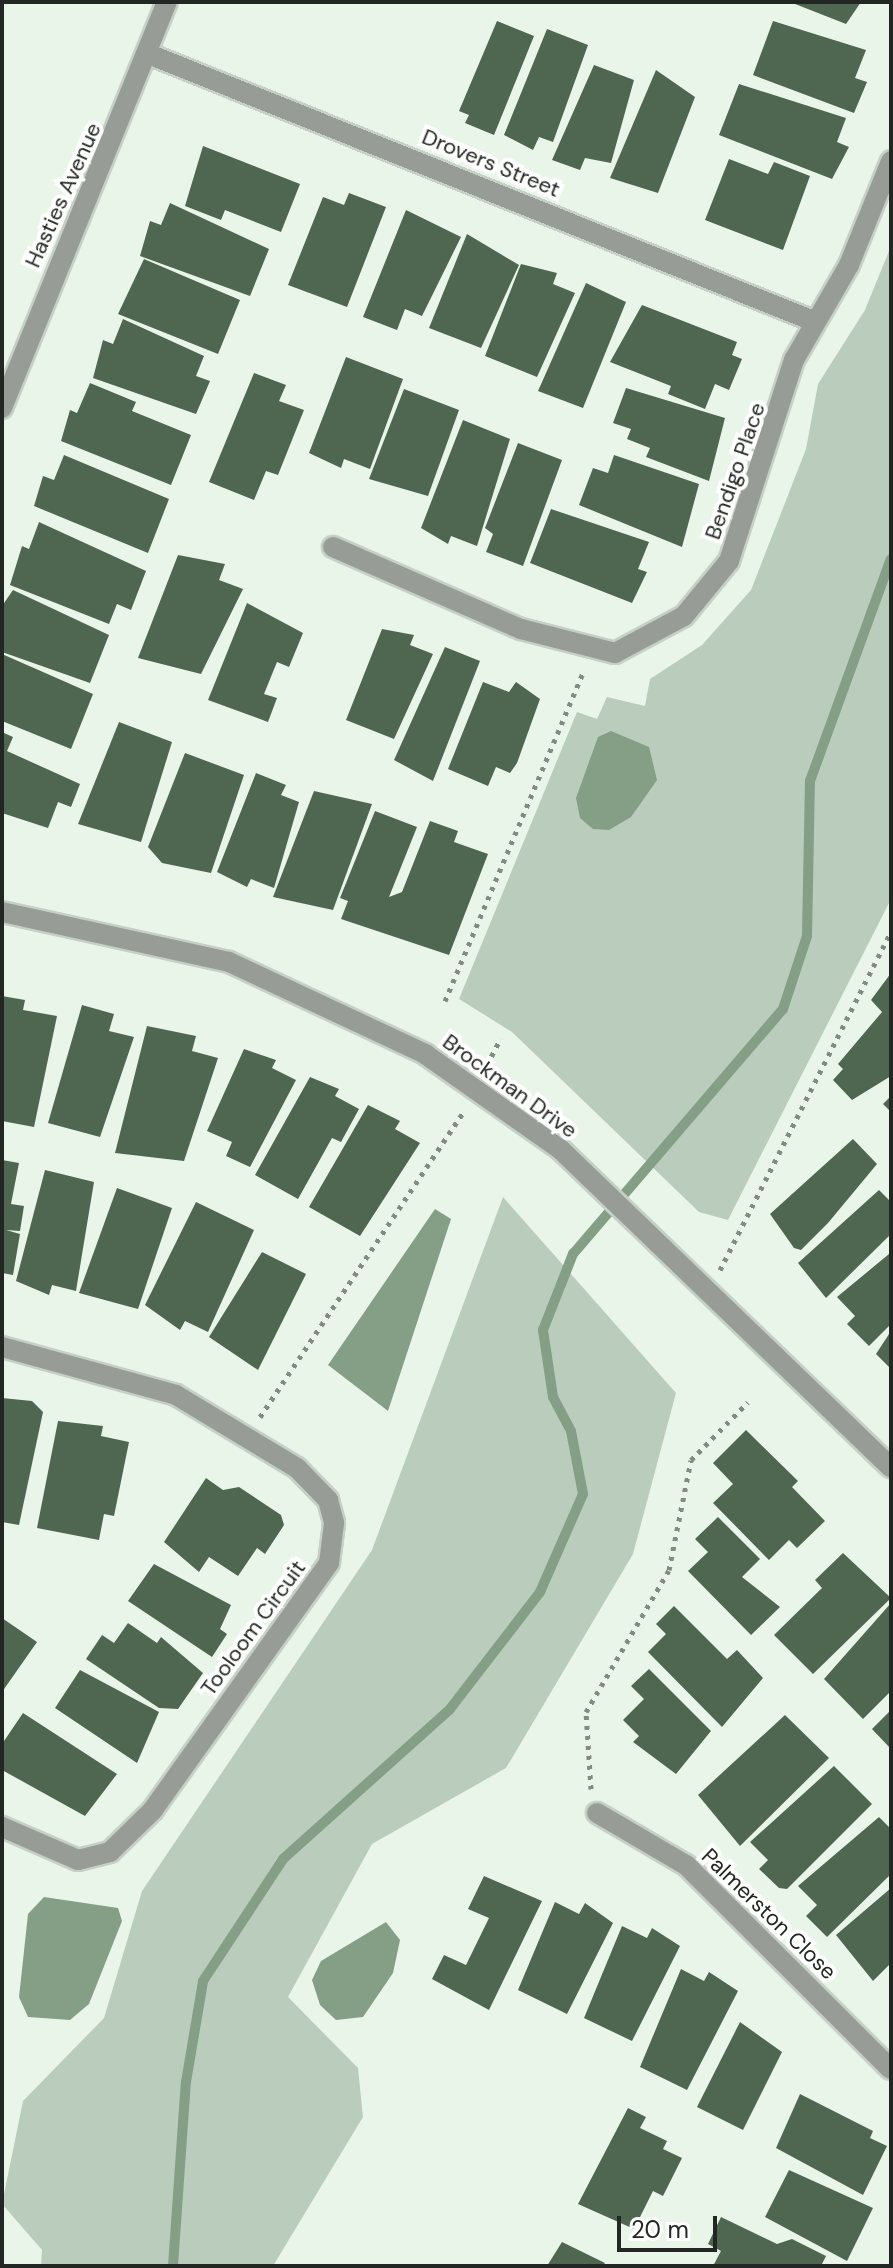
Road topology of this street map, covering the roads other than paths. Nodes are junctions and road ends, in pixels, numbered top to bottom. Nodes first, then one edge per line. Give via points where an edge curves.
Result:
1 (167, 2) edge
2 (151, 55) junction
3 (891, 161) edge
4 (811, 320) junction
5 (2, 408) edge
6 (333, 547) dead end
7 (2, 912) edge
8 (2, 1347) edge
9 (891, 1468) edge
10 (597, 1813) road end
11 (2, 1827) edge
12 (891, 2069) edge

1 - 2 street, Hasties Avenue
2 - 4 street, Drovers Street
2 - 5 street, Hasties Avenue
3 - 4 street, Bendigo Place via 849,265
4 - 6 street, Bendigo Place via 729,561 684,616 641,644 615,653 521,629
7 - 9 street, Brockman Drive via 229,962 394,1036 476,1086 561,1150
8 - 11 street, Tooloom Circuit via 176,1395 297,1468 328,1500 334,1523 329,1563 153,1810 110,1852 78,1860
10 - 12 street, Palmerston Close via 686,1865

